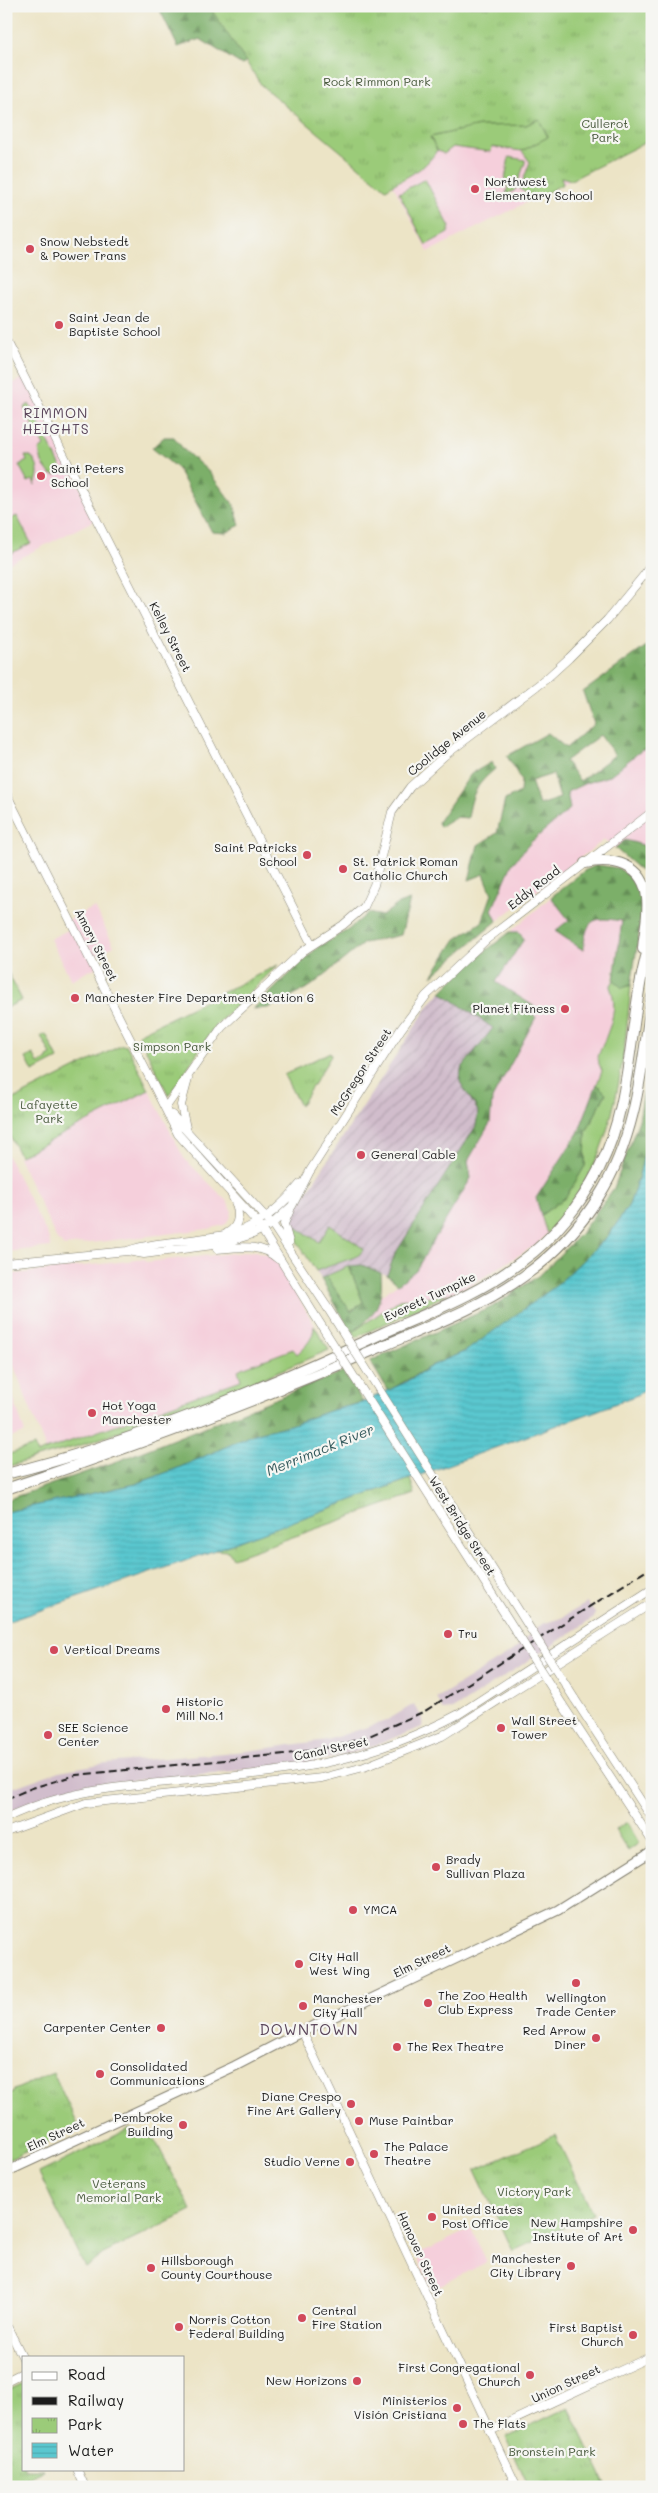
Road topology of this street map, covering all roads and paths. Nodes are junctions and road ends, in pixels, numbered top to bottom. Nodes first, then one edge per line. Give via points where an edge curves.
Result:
1 (6, 341) edge
2 (652, 563) edge
3 (6, 793) edge
4 (652, 812) edge
5 (585, 863) junction
6 (652, 936) edge
7 (311, 943) junction
8 (642, 965) junction
9 (434, 988) joint
10 (652, 997) edge
11 (193, 1068) junction
12 (166, 1108) junction
13 (195, 1142) junction
14 (310, 1171) junction
15 (217, 1176) junction
16 (292, 1206) junction
17 (266, 1216) junction
18 (257, 1222) junction
19 (272, 1224) junction
20 (262, 1230) junction
21 (220, 1236) junction
22 (186, 1250) junction
23 (127, 1251) junction
24 (6, 1263) edge
25 (300, 1264) junction
26 (286, 1267) junction
27 (6, 1474) edge
28 (6, 1490) edge
29 (652, 1589) edge
30 (652, 1604) edge
31 (6, 1818) edge
32 (652, 1818) edge
33 (6, 1832) edge
34 (652, 1841) edge
35 (652, 1851) edge
36 (302, 2031) junction
37 (6, 2172) edge
38 (6, 2324) edge
39 (22, 2356) edge
40 (652, 2356) edge
41 (22, 2373) edge
42 (6, 2381) edge
43 (490, 2431) junction
44 (77, 2470) edge
45 (85, 2487) edge
46 (517, 2487) edge

1 - 7 street, Kelley Street
2 - 7 street, Coolidge Avenue via 613,613 569,658 444,756 410,787 396,805 387,826 368,900 354,917
3 - 12 street, Amory Street
4 - 5 street, Eddy Road
5 - 8 highway via 601,859 616,861 635,872 643,884 647,898
5 - 9 street, Eddy Road via 487,939
6 - 8 highway, Everett Turnpike
7 - 11 street, Coolidge Avenue via 222,1026
8 - 27 highway, Everett Turnpike via 626,1084 611,1142 583,1195 556,1231 534,1252 471,1293 308,1368 111,1443
9 - 14 street, McGregor Street via 401,1029
10 - 28 highway, Everett Turnpike via 638,1092 619,1156 599,1196 572,1232 523,1277 464,1311 300,1382
11 - 12 street, Coolidge Avenue
11 - 13 street, Coolidge Avenue via 180,1104 184,1124
12 - 13 street, Amory Street
12 - 15 street, Amory Street via 180,1138
13 - 17 street, Amory Street
14 - 16 street, McGregor Street
14 - 17 street, McGregor Street via 288,1198
15 - 18 street, Amory Street
15 - 21 street, Amory Street via 235,1202 238,1216 230,1232
16 - 19 street, McGregor Street
16 - 25 street via 285,1221 285,1232
17 - 18 street, McGregor Street
17 - 19 street, Amory Street
18 - 20 street, West Bridge Street
18 - 21 street, McGregor Street via 238,1232
19 - 20 street, McGregor Street
19 - 25 street, West Bridge Street
20 - 22 street, McGregor Street via 228,1242
20 - 26 street, West Bridge Street
21 - 23 street, McGregor Street
22 - 23 street, McGregor Street via 144,1254
22 - 26 street via 256,1248 271,1253
23 - 24 street, McGregor Street
25 - 32 street, West Bridge Street, bridge
26 - 34 street, West Bridge Street, bridge
29 - 31 street, Canal Street via 459,1714 384,1748 341,1761 288,1770 104,1788 53,1800
30 - 33 street, Canal Street via 463,1724 427,1744 382,1761 322,1778 86,1803
35 - 36 main road, Elm Street via 558,1910
36 - 37 main road, Elm Street via 226,2070
36 - 43 street, Hanover Street
38 - 39 street
40 - 43 street, Union Street
41 - 42 street
43 - 46 street, Hanover Street
44 - 45 street

